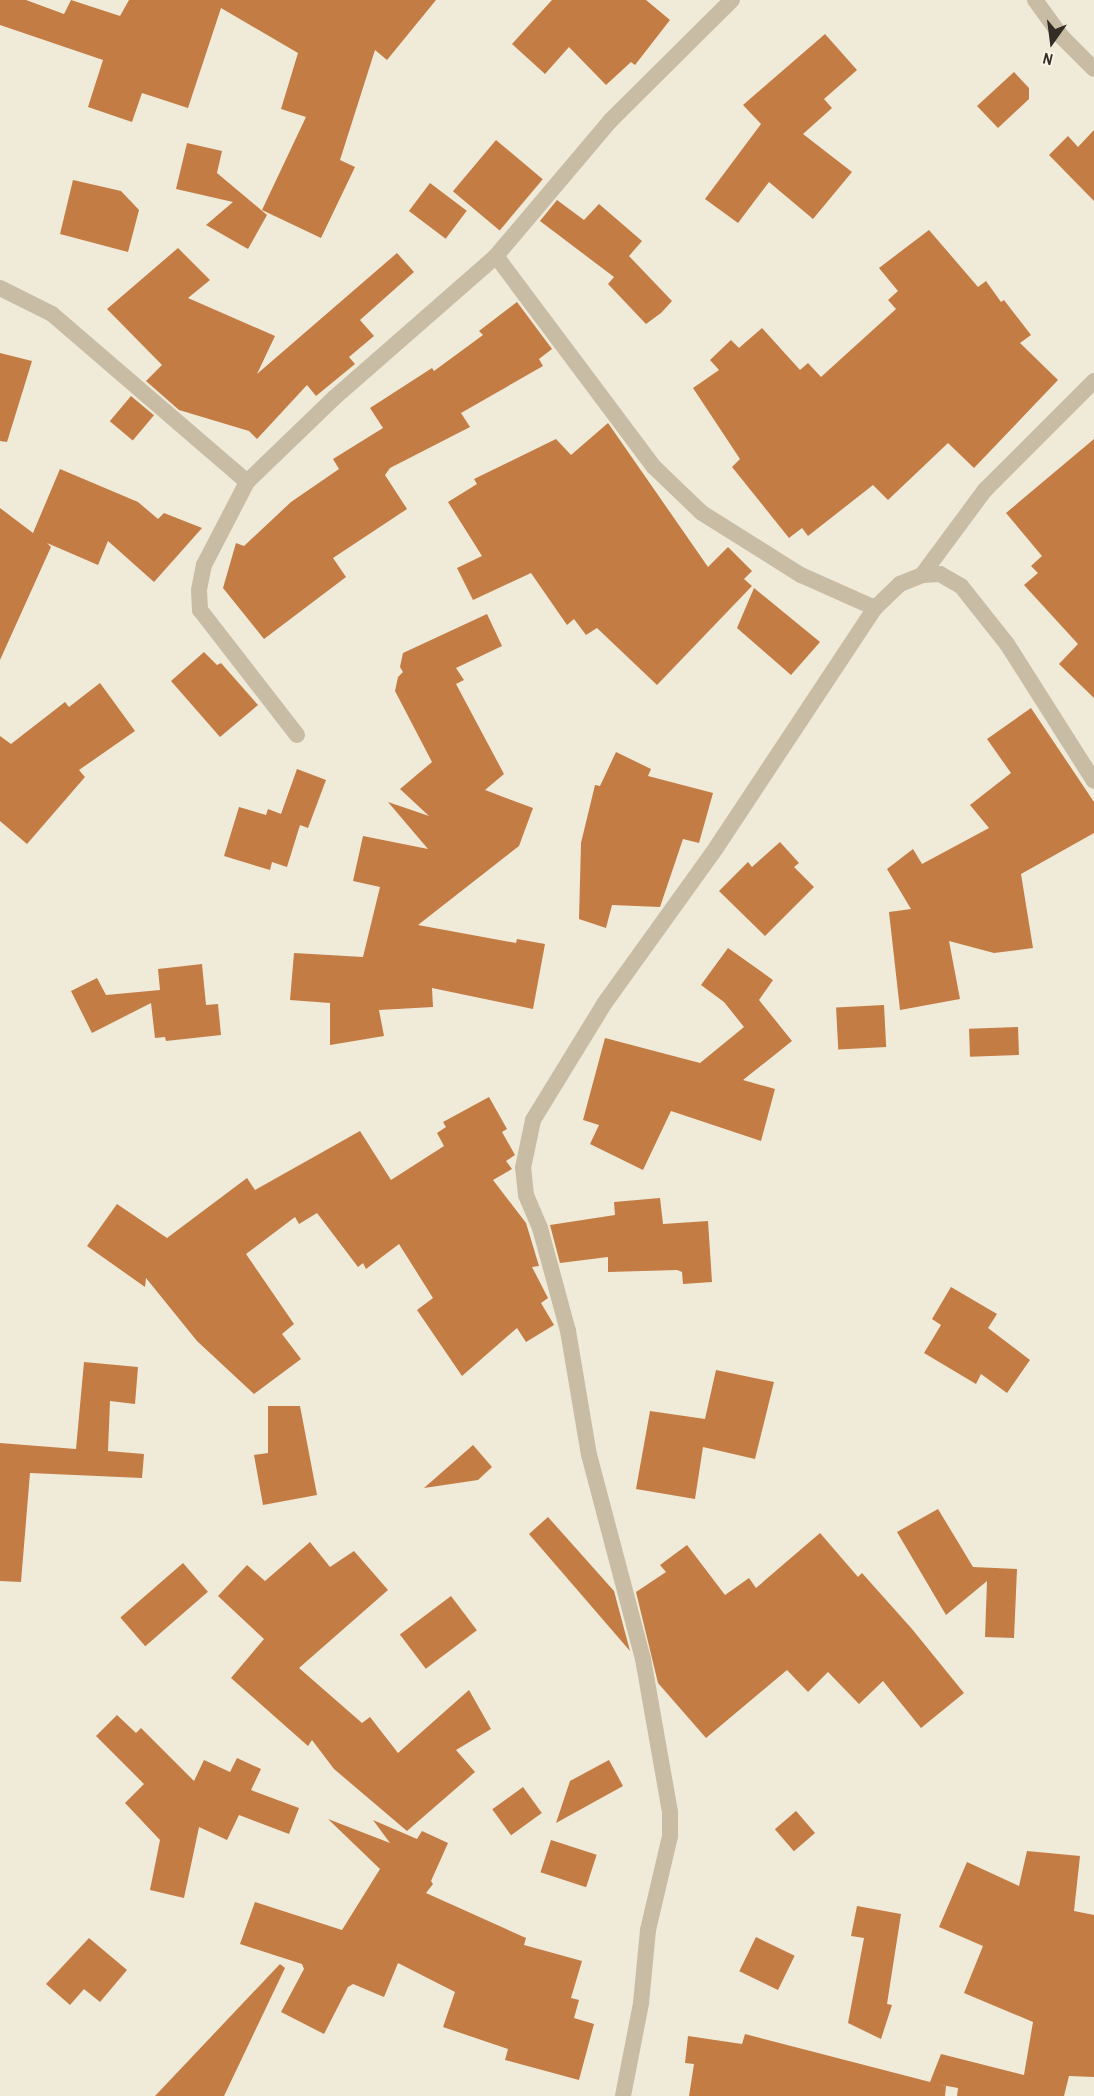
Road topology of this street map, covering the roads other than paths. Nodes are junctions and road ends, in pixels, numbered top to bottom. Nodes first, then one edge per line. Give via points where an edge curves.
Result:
1 (732, 0) edge
2 (1035, 0) edge
3 (1094, 69) edge
4 (496, 256) junction
5 (0, 288) edge
6 (1094, 381) edge
7 (248, 482) junction
8 (922, 574) junction
9 (876, 608) junction
10 (297, 735) dead end
11 (1094, 781) edge
12 (623, 2096) edge

1 - 4 street via 610,121
2 - 3 street via 1062,37
4 - 7 street via 333,398
4 - 9 street via 654,467 702,513 801,575
5 - 7 street via 52,314
6 - 8 street via 985,490
7 - 10 street via 204,565 200,610
8 - 9 street via 900,584
8 - 11 street via 940,574 961,586 1007,644
9 - 12 street via 716,848 604,1004 533,1120 527,1142 526,1195 540,1228 568,1330 589,1455 643,1659 670,1812 670,1836 648,1930 641,2003

